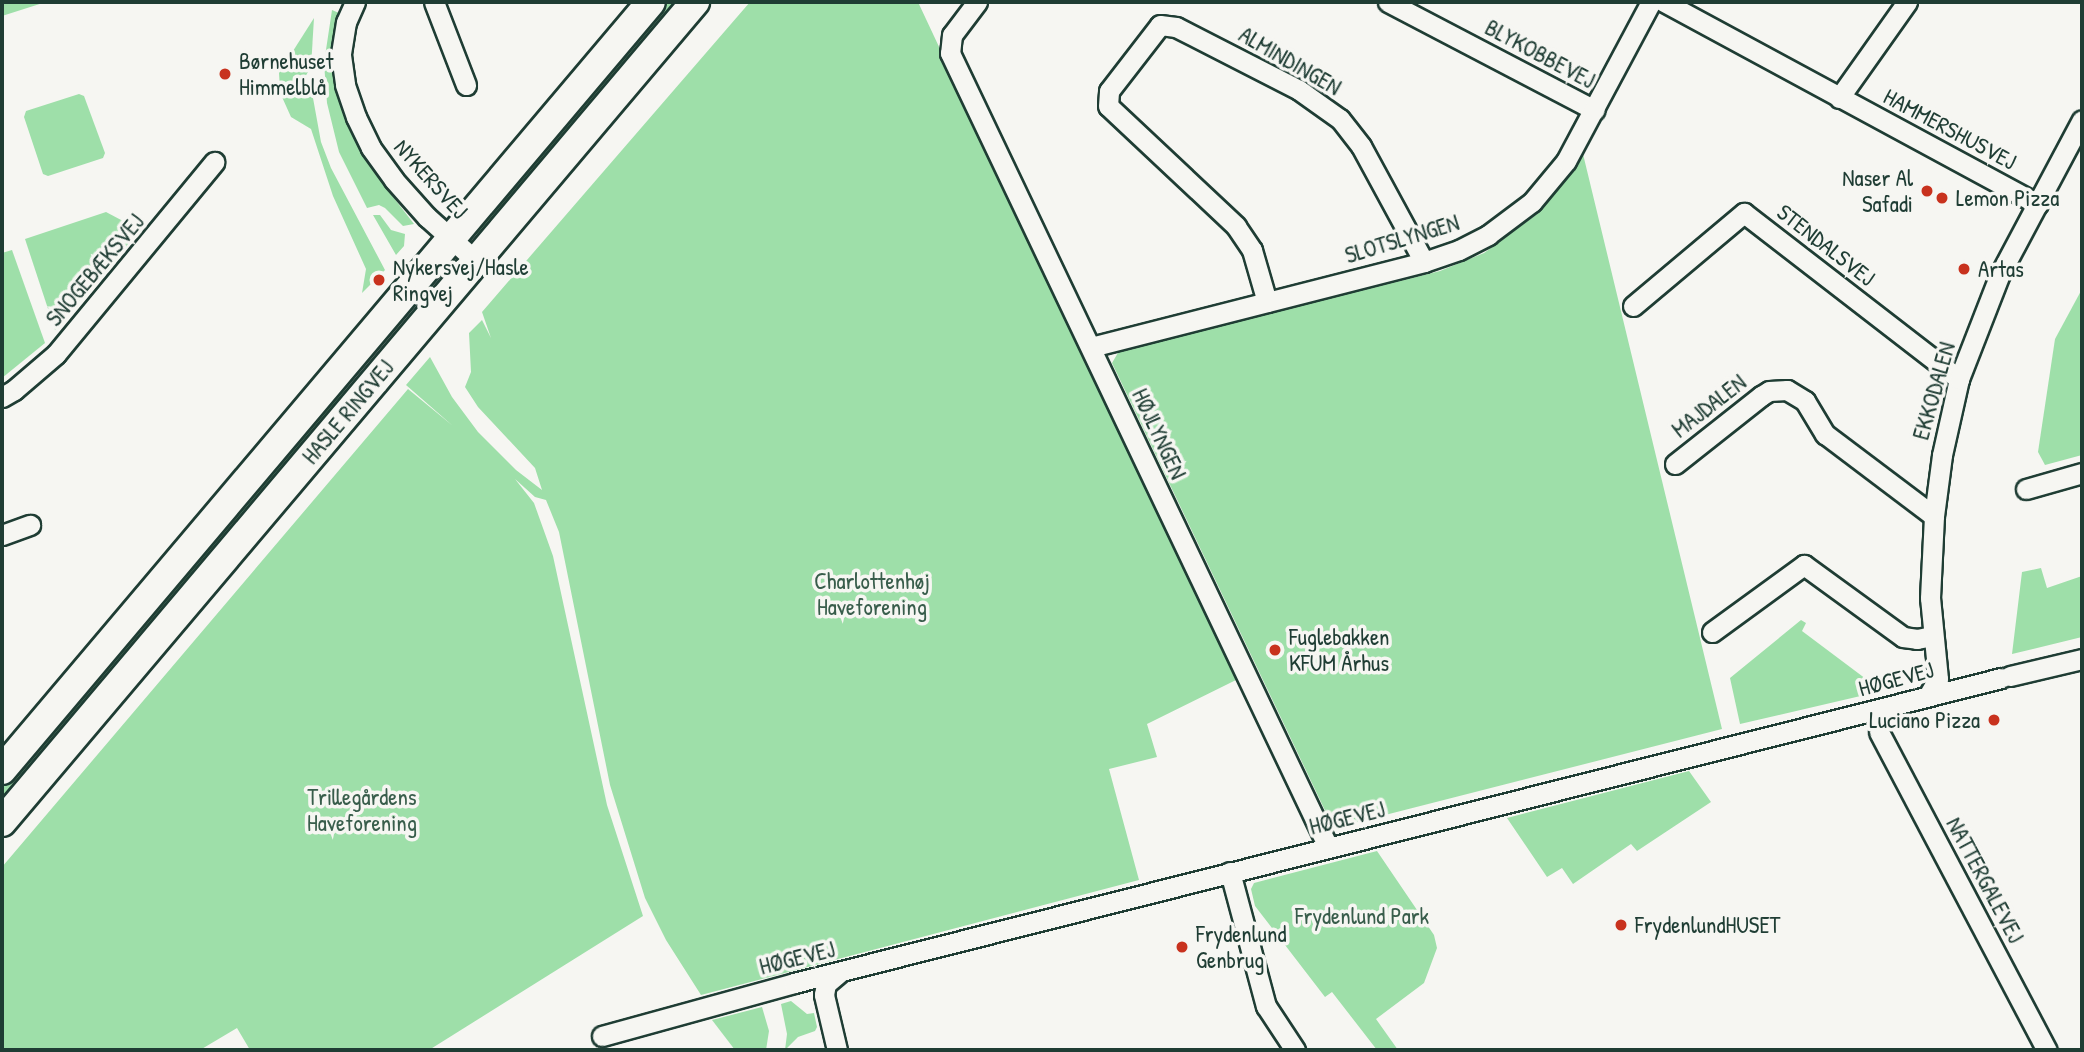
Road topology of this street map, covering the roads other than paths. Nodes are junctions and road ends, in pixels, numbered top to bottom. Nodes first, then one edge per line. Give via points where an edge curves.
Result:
1 (355, 2) edge
2 (434, 2) edge
3 (651, 2) edge
4 (695, 2) edge
5 (977, 2) edge
6 (1388, 2) edge
7 (1651, 2) edge
8 (1664, 2) edge
9 (1907, 2) edge
10 (466, 85) dead end
11 (1839, 98) junction
12 (1595, 110) junction
13 (2082, 120) edge
14 (214, 162) dead end
15 (2038, 204) junction
16 (451, 239) junction
17 (476, 261) junction
18 (1424, 262) junction
19 (1267, 302) junction
20 (1633, 306) dead end
21 (1090, 347) junction
22 (1959, 379) junction
23 (2, 397) edge
24 (1675, 464) dead end
25 (2082, 473) edge
26 (2026, 489) dead end
27 (1934, 516) junction
28 (30, 525) dead end
29 (2, 535) edge
30 (1712, 632) dead end
31 (1933, 636) junction
32 (2082, 659) edge
33 (1928, 696) junction
34 (1879, 732) dead end
35 (2, 770) edge
36 (2, 822) edge
37 (1328, 847) junction
38 (1230, 872) junction
39 (839, 973) junction
40 (602, 1036) dead end
41 (837, 1050) edge
42 (1296, 1050) edge
43 (2046, 1050) edge

1 - 16 street, NYKERSVEJ via 346,22 341,55 356,117 394,180
2 - 10 street
3 - 16 main road, HASLE RINGVEJ
4 - 17 main road, HASLE RINGVEJ
5 - 21 street, HØJLYNGEN via 949,41 950,53
6 - 12 street, BLYKOBBEVEJ
7 - 12 street, SLOTSLYNGEN
8 - 11 street, HAMMERSHUSVEJ
9 - 11 street
11 - 15 street, HAMMERSHUSVEJ
12 - 18 street, SLOTSLYNGEN via 1566,161 1532,202 1488,235
13 - 15 street, EKKODALEN
14 - 23 street, SNOGEBÆKSVEJ via 56,354
15 - 22 street, EKKODALEN via 2000,274
16 - 17 street, NYKERSVEJ
16 - 35 main road, HASLE RINGVEJ
17 - 36 main road, HASLE RINGVEJ
18 - 19 street, SLOTSLYNGEN
18 - 19 street, ALMINDINGEN via 1361,146 1339,119 1321,103 1263,71 1177,27 1160,25 1109,91 1108,106 1236,226 1252,250
19 - 21 street, SLOTSLYNGEN
20 - 22 street, STENDALSVEJ via 1744,213
21 - 37 street, HØJLYNGEN
22 - 27 street, EKKODALEN
24 - 27 street, MAJDALEN via 1761,396 1787,390 1805,401 1825,434
25 - 26 street
27 - 31 street, EKKODALEN
28 - 29 street
30 - 31 street via 1804,565 1903,637
31 - 33 street, EKKODALEN via 1938,680
32 - 33 street, HØGEVEJ
33 - 37 street, HØGEVEJ
34 - 43 street, NATTERGALEVEJ
37 - 38 street, HØGEVEJ
38 - 39 street, HØGEVEJ
38 - 42 street via 1263,999
39 - 40 street, HØGEVEJ
39 - 41 street via 826,984 824,995

